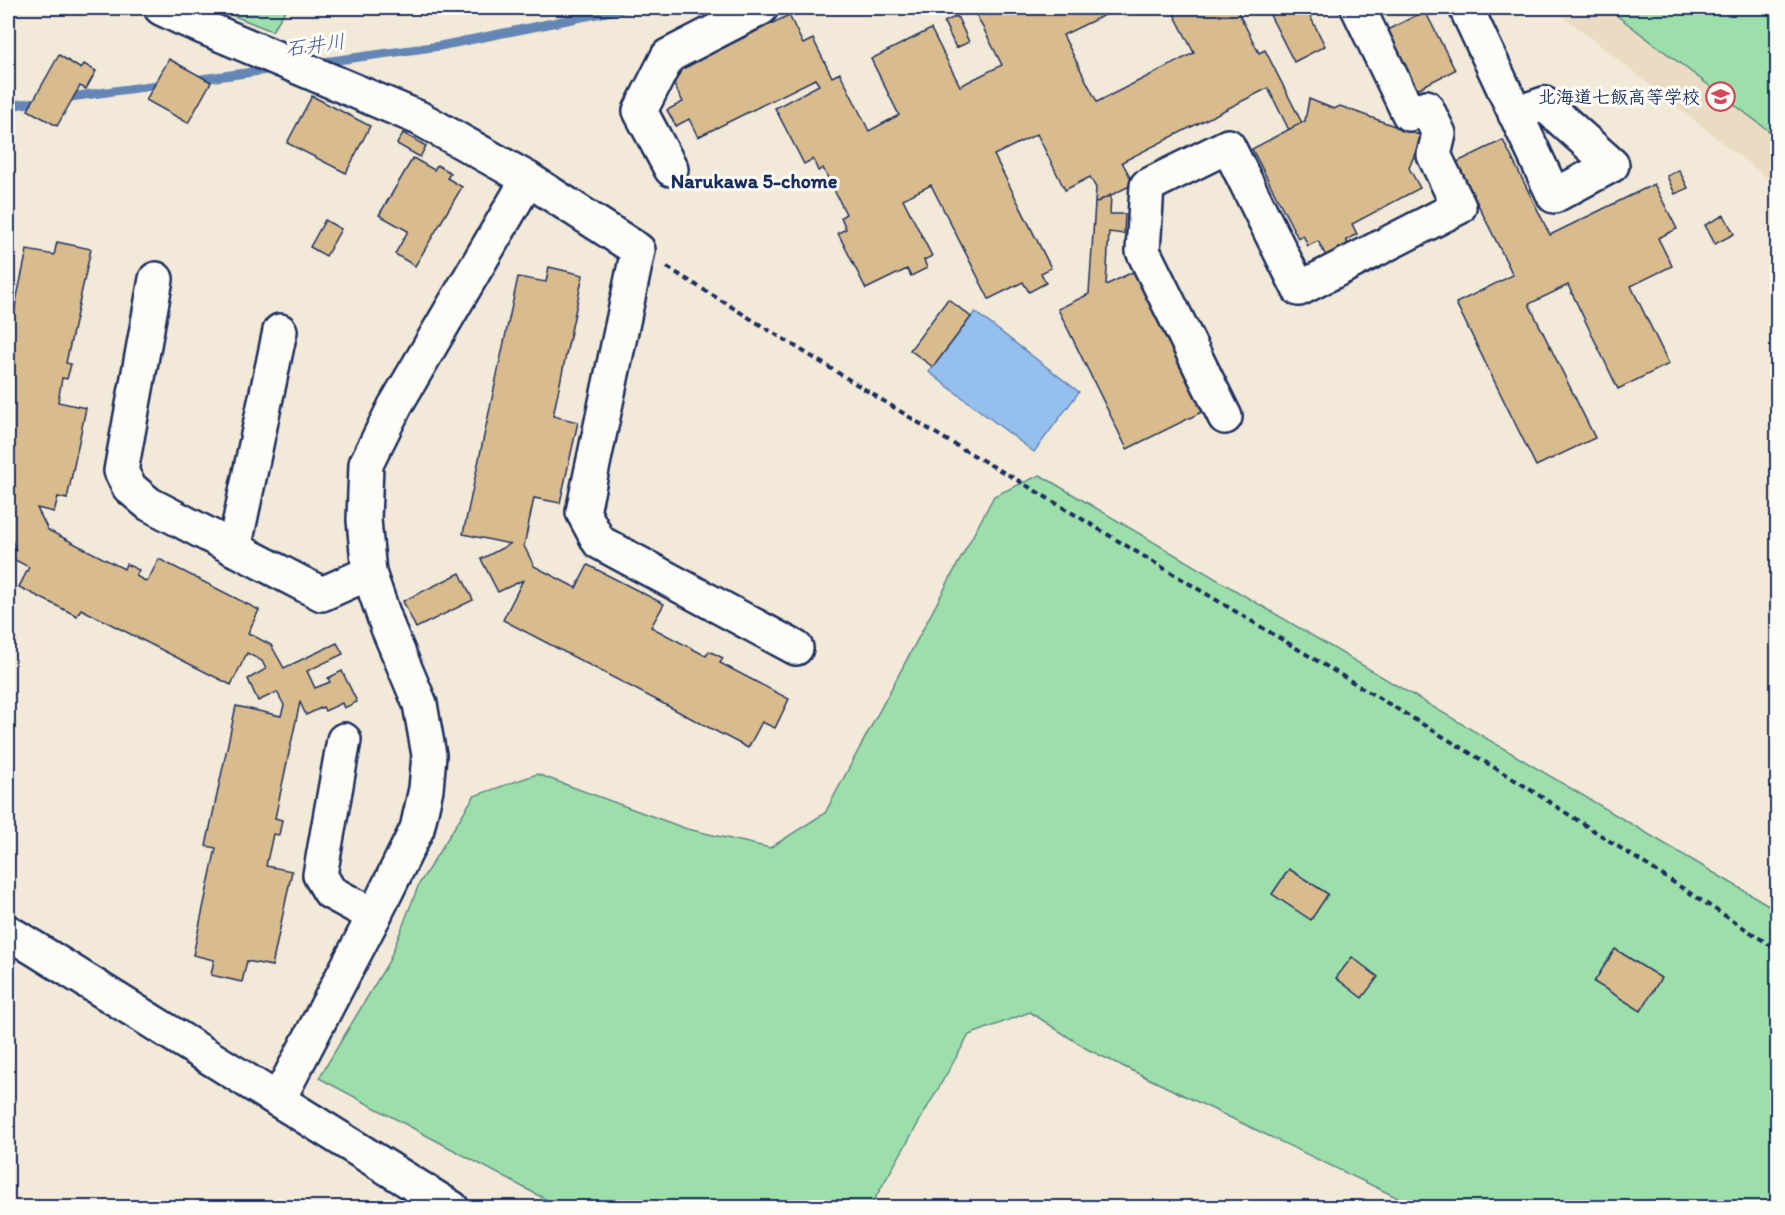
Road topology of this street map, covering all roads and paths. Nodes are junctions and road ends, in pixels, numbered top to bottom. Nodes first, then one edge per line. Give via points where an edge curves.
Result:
1 (161, 8) edge
2 (761, 8) edge
3 (1358, 8) edge
4 (1466, 8) edge
5 (1515, 114) dead end
6 (671, 169) dead end
7 (528, 179) junction
8 (638, 250) junction
9 (156, 279) dead end
10 (280, 331) dead end
11 (1225, 417) dead end
12 (234, 549) junction
13 (369, 573) junction
14 (796, 648) dead end
15 (344, 740) dead end
16 (374, 916) junction
17 (8, 932) edge
18 (1778, 950) edge
19 (278, 1100) junction
20 (452, 1208) edge

1 - 7 street via 419,118
2 - 6 street via 668,56 640,111
3 - 11 street via 1409,114 1426,107 1439,134 1434,155 1459,207 1299,289 1228,146 1147,186 1143,251
4 - 5 street
7 - 8 street
7 - 13 street via 395,406 366,464 364,520
8 - 14 street via 583,512 599,542
8 - 18 path via 1520,783
9 - 12 street via 121,471 129,488 149,504
10 - 12 street
12 - 13 street via 322,594
13 - 16 street via 420,704 429,755 417,829
15 - 16 street via 320,875 330,892
16 - 19 street
17 - 19 street
19 - 20 street

